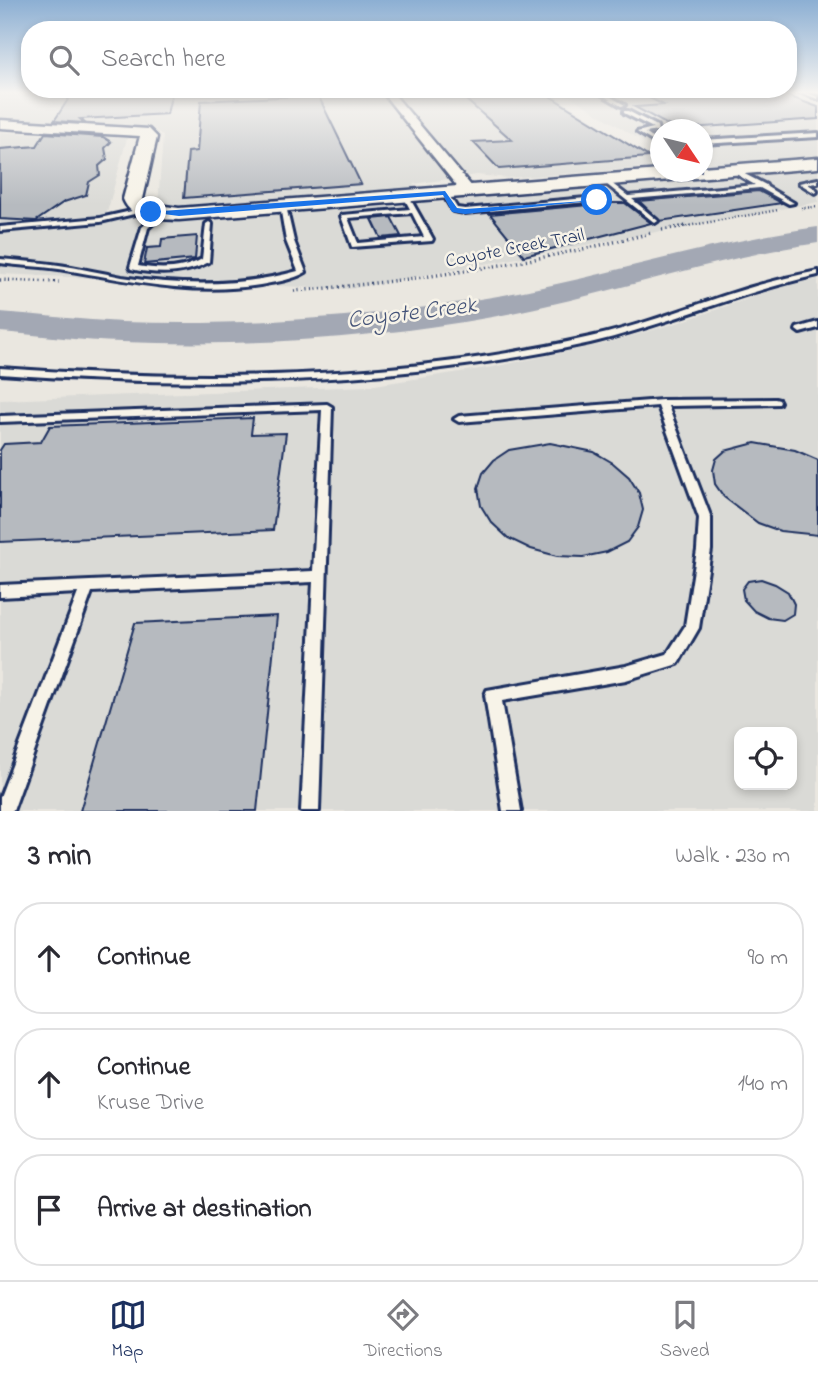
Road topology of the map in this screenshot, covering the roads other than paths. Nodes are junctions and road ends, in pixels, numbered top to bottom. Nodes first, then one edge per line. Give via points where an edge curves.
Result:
1 (105, 130) edge
2 (418, 130) edge
3 (650, 131) edge
4 (818, 135) edge
5 (650, 138) edge
6 (713, 141) edge
7 (818, 163) edge
8 (733, 170) junction
9 (713, 171) edge
10 (650, 176) edge
11 (604, 180) junction
12 (818, 181) edge
13 (764, 186) junction
14 (468, 191) junction
15 (815, 191) dead end
16 (445, 193) junction
17 (626, 198) junction
18 (597, 200) dead end
19 (411, 204) junction
20 (283, 206) junction
21 (792, 206) road end
22 (154, 212) junction
23 (655, 221) dead end
24 (209, 224) dead end
25 (0, 229) edge
26 (0, 261) edge
27 (818, 273) edge
28 (818, 325) edge
29 (800, 330) dead end
30 (0, 371) edge
31 (775, 402) dead end
32 (662, 403) junction
33 (0, 419) edge
34 (459, 419) dead end
35 (320, 576) junction
36 (87, 588) junction
37 (0, 591) edge
38 (4, 811) edge
39 (310, 811) edge
40 (512, 811) edge

1 - 22 street via 144,132 149,137 133,199 136,206
2 - 14 street
3 - 5 lane via 640,132
4 - 6 lane
7 - 8 street
8 - 9 street
8 - 13 lane
10 - 11 street
11 - 14 street
11 - 17 lane
12 - 15 lane via 802,183
13 - 17 lane
13 - 21 lane
14 - 16 street
16 - 18 lane via 455,210 465,212
16 - 19 street
17 - 23 lane
19 - 19 lane via 429,239 355,245 344,216
19 - 20 street
20 - 22 street
20 - 26 lane via 302,272 275,282 147,285
22 - 24 lane via 134,267 151,271 197,266 206,260
22 - 25 lane
27 - 30 lane via 736,292 668,318 591,339 419,367 194,382
28 - 29 lane
31 - 32 lane
32 - 34 lane
32 - 40 lane via 705,518 692,628 672,659 626,673 493,695
33 - 35 lane via 327,407
35 - 36 lane
35 - 39 lane
36 - 37 lane
36 - 38 lane

